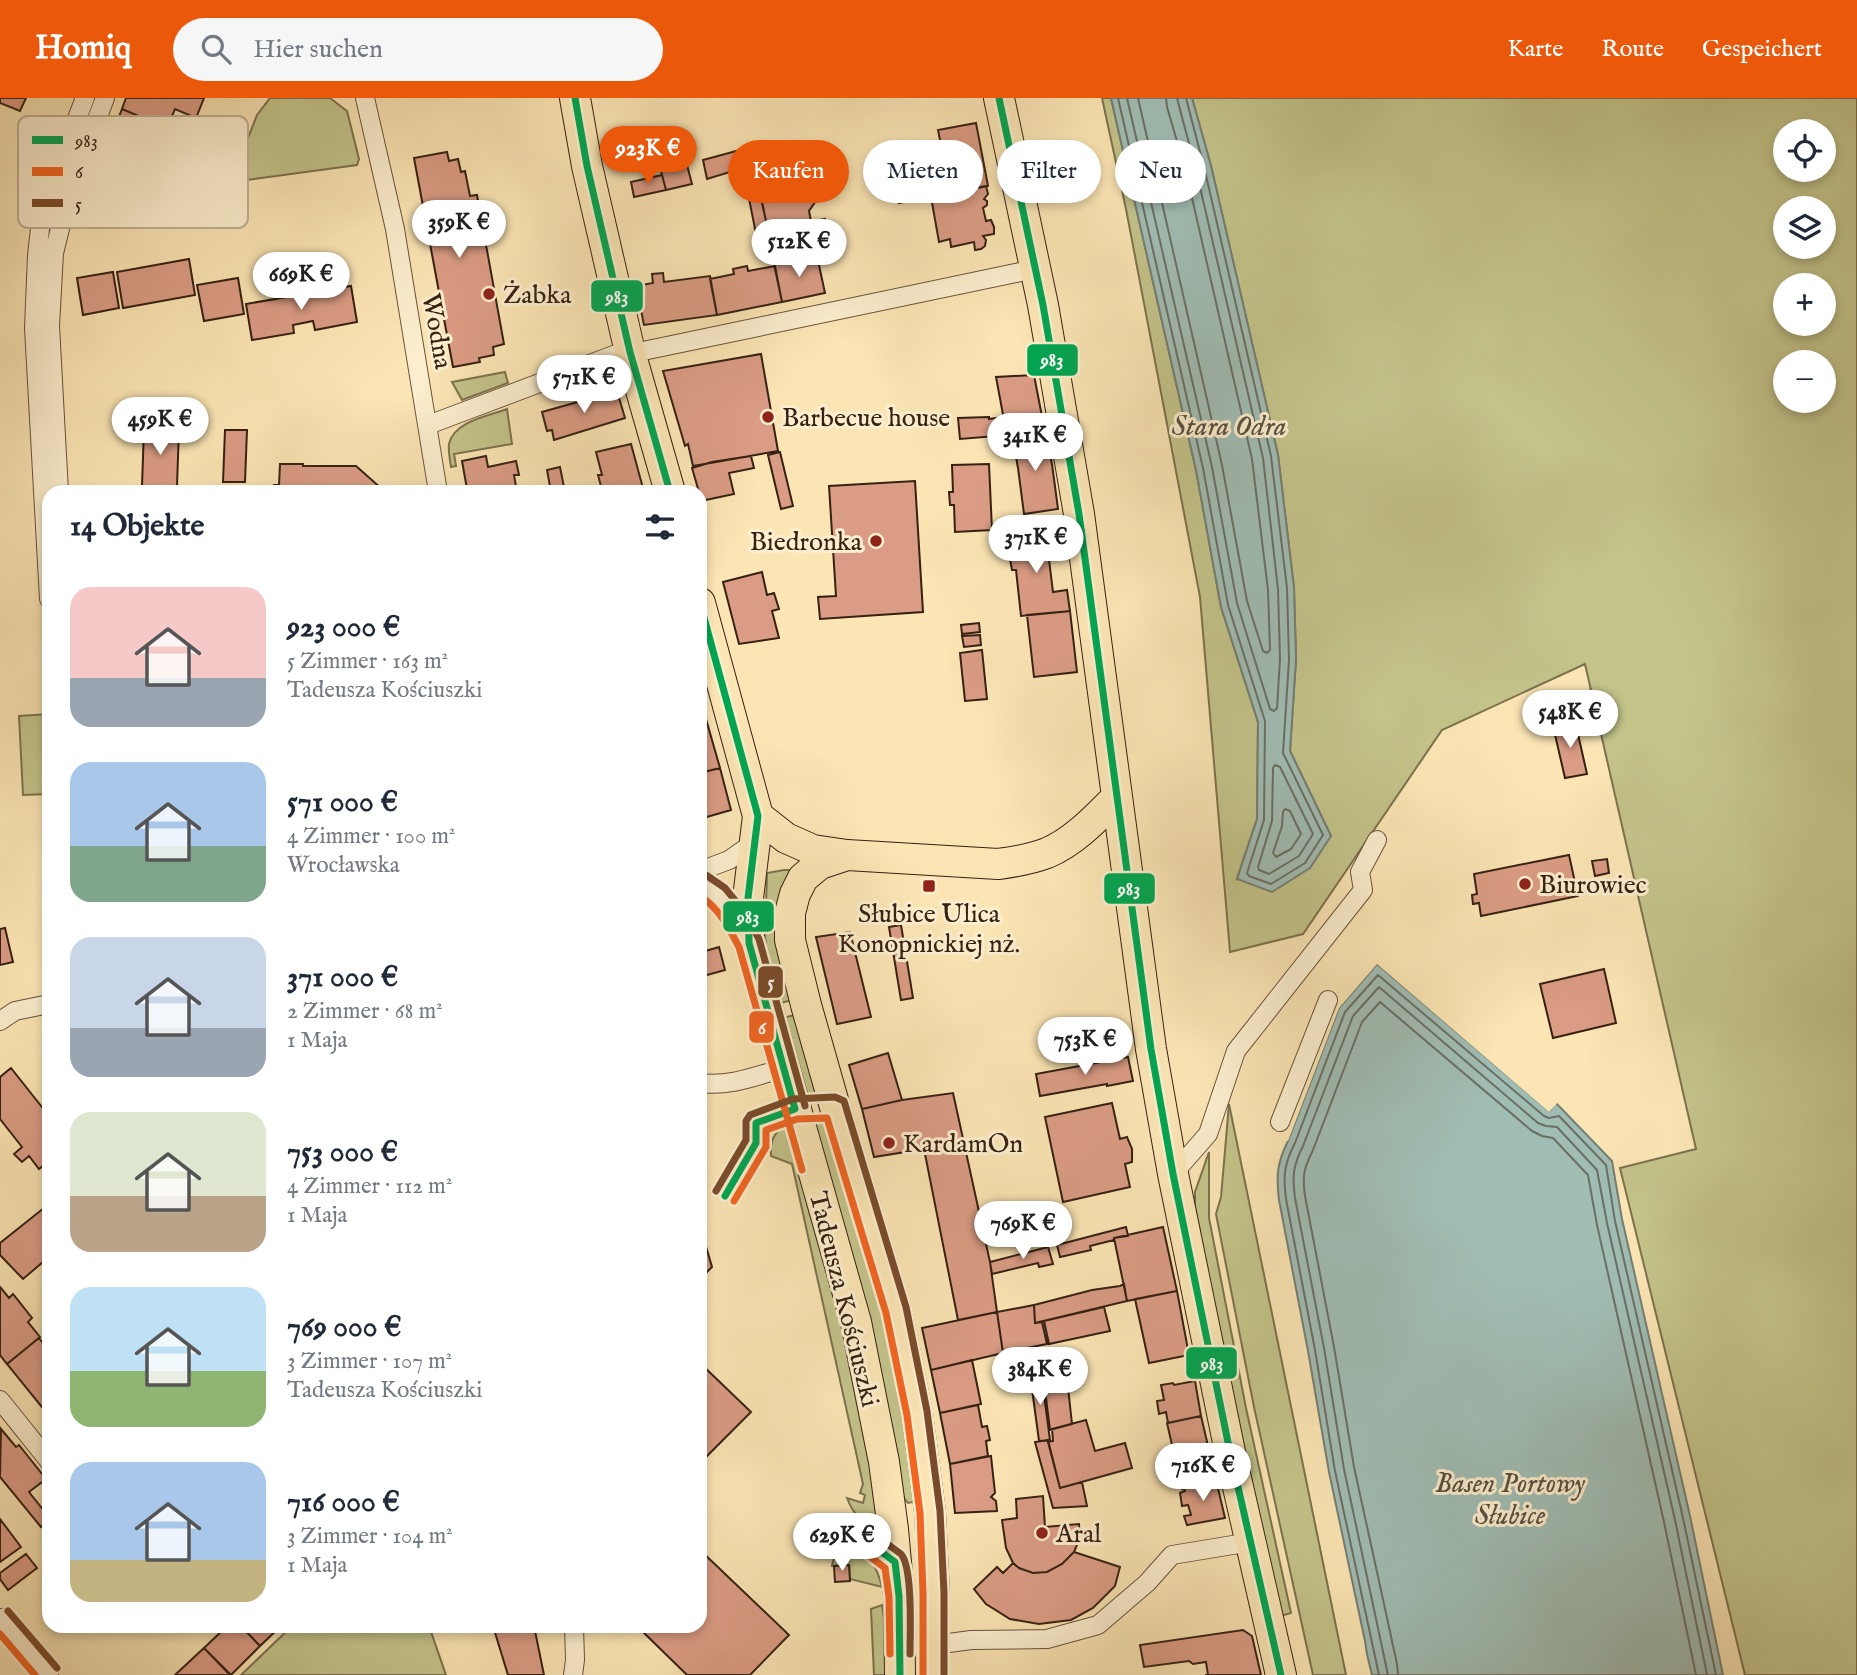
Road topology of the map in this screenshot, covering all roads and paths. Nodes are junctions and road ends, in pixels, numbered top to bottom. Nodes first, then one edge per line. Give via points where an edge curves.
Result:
1 (85, 98) edge
2 (105, 98) edge
3 (365, 98) edge
4 (575, 98) edge
5 (999, 98) edge
6 (78, 116) edge
7 (98, 116) edge
8 (40, 228) edge
9 (60, 228) edge
10 (1035, 269) junction
11 (630, 352) junction
12 (428, 425) junction
13 (43, 485) edge
14 (59, 485) edge
15 (437, 485) edge
16 (668, 485) edge
17 (707, 631) edge
18 (1117, 797) junction
19 (757, 829) junction
20 (1377, 840) dead end
21 (847, 855) junction
22 (707, 868) edge
23 (707, 889) edge
24 (749, 943) junction
25 (1328, 1000) dead end
26 (42, 1005) edge
27 (0, 1021) edge
28 (783, 1068) junction
29 (707, 1084) edge
30 (1280, 1122) dead end
31 (1172, 1174) junction
32 (0, 1400) edge
33 (42, 1452) edge
34 (1251, 1542) junction
35 (0, 1618) edge
36 (574, 1633) edge
37 (933, 1646) junction
38 (49, 1675) edge
39 (573, 1675) edge
40 (900, 1675) edge
41 (933, 1675) edge
42 (1281, 1675) edge

1 - 6 street
2 - 7 street
3 - 12 street, Wodna via 395,229
4 - 11 main road
5 - 10 main road
8 - 13 street via 34,328
9 - 14 street via 54,253 50,326
10 - 11 street
10 - 18 main road via 1079,514
11 - 12 street via 592,362
11 - 16 main road
12 - 15 street, Wodna
17 - 19 main road, Tadeusza Kościuszki
18 - 21 main road via 1070,840 1019,861 998,864
18 - 31 main road
19 - 21 main road via 813,849
19 - 22 street via 729,860
19 - 24 main road, Tadeusza Kościuszki via 748,898
20 - 31 street via 1360,872 1363,890 1236,1051 1208,1134
21 - 37 main road, Tadeusza Kościuszki via 820,864 803,878 790,913 790,940 895,1310 917,1413 930,1512
23 - 24 street via 733,915
24 - 28 main road, Tadeusza Kościuszki
25 - 30 street via 1294,1068
26 - 27 street via 15,1011
28 - 29 street via 739,1081
28 - 40 main road, Tadeusza Kościuszki via 856,1322 884,1462 899,1595
31 - 34 main road
32 - 33 street
34 - 37 street via 1172,1555 1098,1625 1047,1639 971,1640
34 - 42 main road
35 - 38 street
36 - 39 street
37 - 41 main road, Tadeusza Kościuszki

